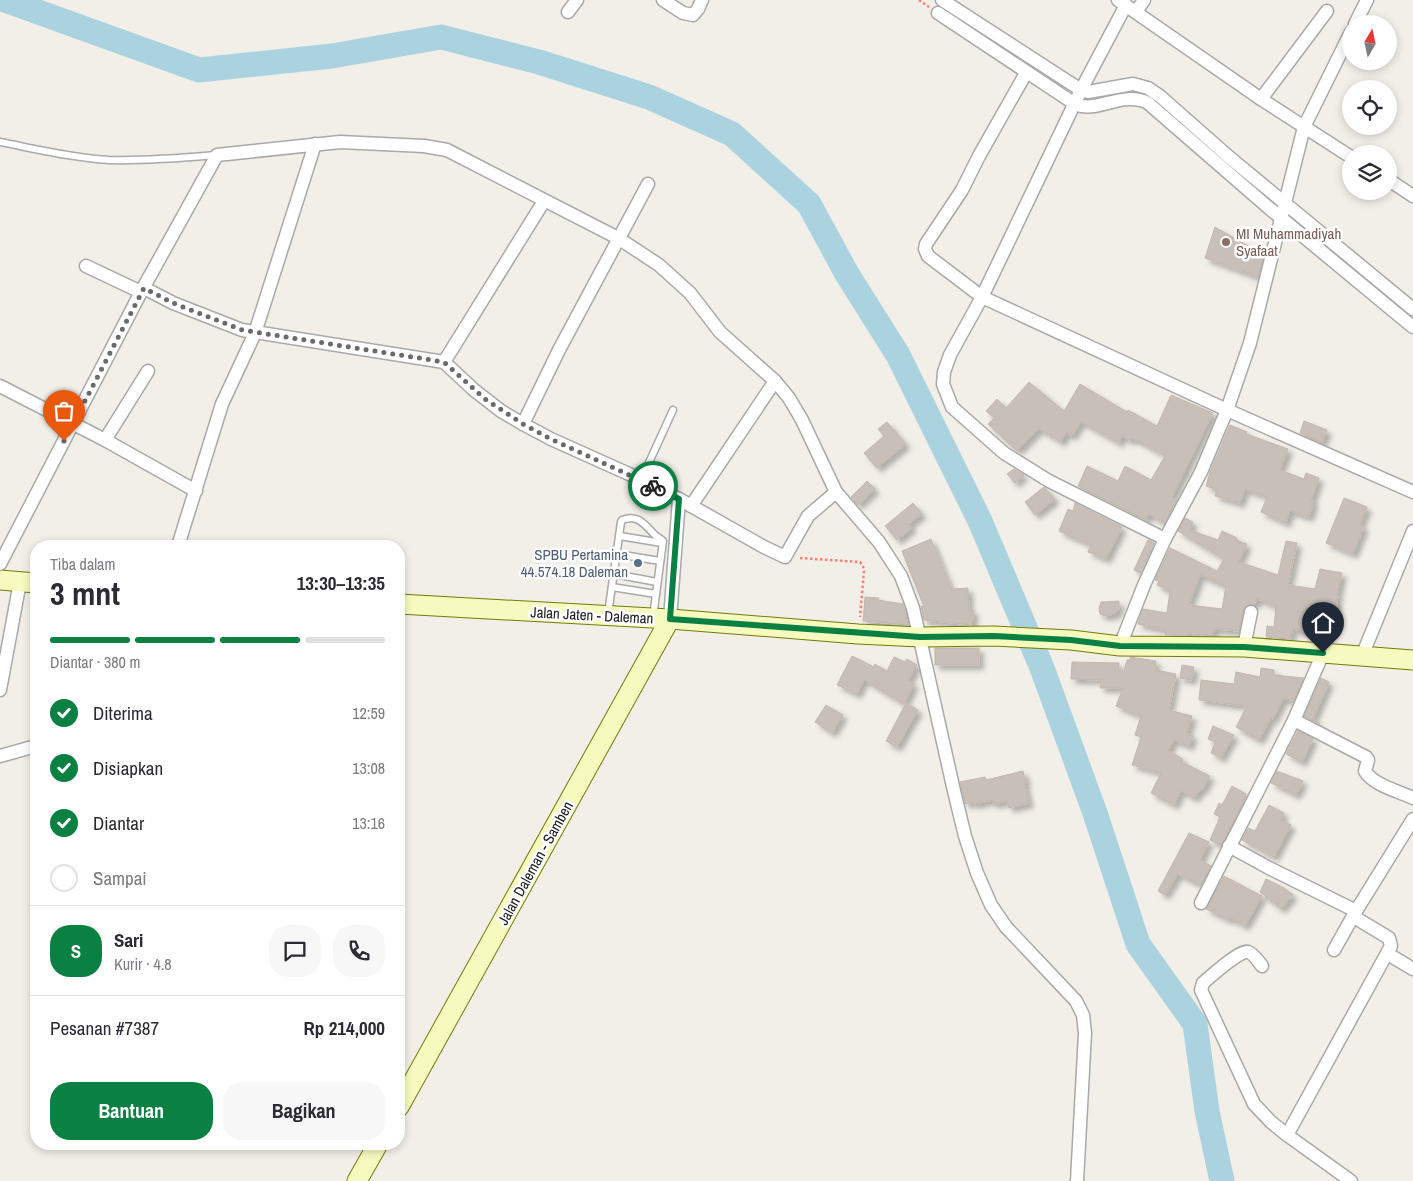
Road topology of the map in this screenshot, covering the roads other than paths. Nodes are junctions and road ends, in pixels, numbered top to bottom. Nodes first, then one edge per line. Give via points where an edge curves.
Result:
1 (577, 0) edge
2 (663, 0) edge
3 (702, 0) edge
4 (1144, 0) edge
5 (1367, 0) edge
6 (943, 4) edge
7 (1127, 6) edge
8 (1328, 11) dead end
9 (568, 12) dead end
10 (1360, 15) edge
11 (1342, 50) edge
12 (1026, 73) junction
13 (1078, 97) junction
14 (1261, 99) junction
15 (1304, 127) junction
16 (0, 142) edge
17 (315, 144) junction
18 (1342, 151) edge
19 (217, 155) junction
20 (648, 184) dead end
21 (1397, 185) edge
22 (1413, 196) edge
23 (542, 205) junction
24 (1283, 209) junction
25 (617, 241) junction
26 (86, 266) dead end
27 (1373, 285) junction
28 (143, 290) junction
29 (982, 297) junction
30 (1413, 309) edge
31 (1413, 327) edge
32 (255, 333) junction
33 (444, 362) junction
34 (148, 371) dead end
35 (772, 384) junction
36 (0, 386) edge
37 (674, 410) dead end
38 (1227, 410) junction
39 (73, 424) junction
40 (523, 424) junction
41 (105, 440) junction
42 (641, 480) junction
43 (196, 491) junction
44 (836, 492) junction
45 (1413, 492) edge
46 (679, 499) junction
47 (691, 506) junction
48 (1413, 532) edge
49 (620, 536) junction
50 (1165, 539) junction
51 (180, 540) edge
52 (662, 543) junction
53 (617, 554) junction
54 (660, 561) junction
55 (0, 564) edge
56 (614, 574) junction
57 (0, 580) edge
58 (28, 582) edge
59 (658, 582) junction
60 (612, 587) junction
61 (656, 594) junction
62 (405, 604) edge
63 (1251, 612) dead end
64 (608, 615) junction
65 (661, 619) junction
66 (920, 637) junction
67 (1120, 646) junction
68 (1244, 647) junction
69 (1323, 653) junction
70 (1362, 656) junction
71 (1413, 660) edge
72 (0, 690) edge
73 (1294, 720) junction
74 (30, 748) edge
75 (0, 756) edge
76 (1413, 798) edge
77 (1411, 827) edge
78 (1230, 846) junction
79 (1201, 903) dead end
80 (1355, 914) junction
81 (1334, 950) dead end
82 (1388, 954) junction
83 (1262, 966) dead end
84 (1413, 968) edge
85 (405, 1096) edge
86 (1287, 1135) junction
87 (375, 1150) edge
88 (357, 1181) edge
89 (1077, 1181) edge
90 (1351, 1181) edge

1 - 9 street
2 - 3 street via 683,13 693,15
4 - 7 street
5 - 10 street
6 - 12 street
6 - 13 street
7 - 13 street
7 - 14 street
8 - 14 street
11 - 15 street
12 - 13 street
12 - 29 street via 962,190 925,249 931,258
13 - 24 street via 1088,92 1133,84 1148,88
13 - 29 street
14 - 15 street
15 - 18 street
15 - 24 street
16 - 19 lane via 109,160
17 - 19 street
17 - 23 street via 340,142 436,147 453,153
17 - 32 street
19 - 28 street
20 - 25 street
21 - 22 street
23 - 25 street
23 - 33 street
24 - 27 street
24 - 38 street via 1250,343
25 - 35 street via 659,265 686,288 725,337
25 - 40 street
26 - 28 street
27 - 30 street
27 - 31 street
28 - 32 street
28 - 39 street
29 - 38 street
29 - 50 street via 944,372 943,384 952,407 1004,453 1049,481
32 - 33 street
32 - 43 street via 222,404
33 - 40 street via 485,399
34 - 41 street
35 - 44 street via 789,398
35 - 47 street
36 - 39 street
37 - 42 lane
38 - 45 street
38 - 50 street via 1201,472
39 - 41 street
39 - 55 street
40 - 42 street
41 - 43 street
42 - 46 street
43 - 51 street
44 - 47 street via 808,516 785,557
44 - 66 street via 892,561 913,608
46 - 47 street
46 - 65 street
48 - 70 street
49 - 52 lane
49 - 52 lane via 622,520 630,518 644,522
49 - 53 lane
50 - 67 street
52 - 54 lane
53 - 54 lane
53 - 56 lane
54 - 59 lane
56 - 59 lane
56 - 60 lane
57 - 58 main road
58 - 72 street
59 - 61 lane
60 - 61 lane
60 - 64 lane
61 - 65 lane
62 - 64 main road, Jalan Jaten - Daleman
63 - 68 street
64 - 65 main road, Jalan Jaten - Daleman
65 - 66 main road, Jalan Jaten - Daleman
65 - 85 main road, Jalan Daleman - Samben
66 - 67 main road, Jalan Jaten - Daleman via 994,636
66 - 89 street via 954,791 977,873 991,905 1006,927 1076,1001 1083,1016 1086,1033
67 - 68 main road, Jalan Jaten - Daleman
68 - 69 main road, Jalan Jaten - Daleman
69 - 70 main road, Jalan Jaten - Daleman
69 - 73 street
70 - 71 main road, Jalan Jaten - Daleman
73 - 76 street via 1366,756 1368,760 1364,768 1367,775
73 - 78 street
74 - 75 street
77 - 80 street
78 - 79 street
78 - 80 street via 1322,893
80 - 81 street
80 - 82 street via 1389,938
82 - 84 street
82 - 86 street
83 - 86 street via 1249,952 1238,954 1203,983 1200,990 1254,1104
86 - 90 street
87 - 88 main road

